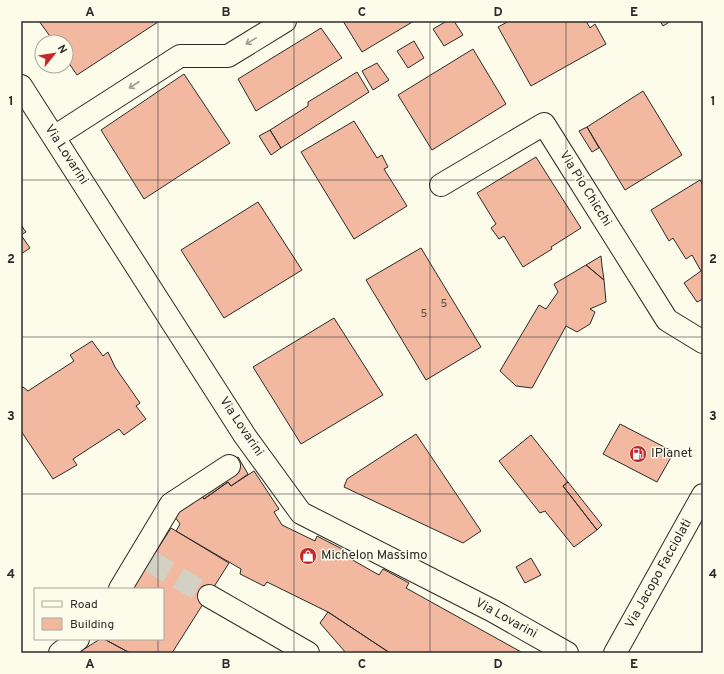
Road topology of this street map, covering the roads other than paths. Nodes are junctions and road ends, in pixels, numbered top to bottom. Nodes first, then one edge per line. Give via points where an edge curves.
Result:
1 (285, 21) edge
2 (21, 86) edge
3 (54, 137) junction
4 (441, 185) dead end
5 (703, 342) edge
6 (241, 458) junction
7 (703, 495) edge
8 (121, 588) edge
9 (209, 596) tunnel mouth
10 (77, 640) edge
11 (60, 653) edge
12 (308, 653) edge
13 (567, 653) edge
14 (615, 653) edge

1 -> 3 street via 228,56 180,56
2 - 3 street, Via Lovarini
3 - 6 street, Via Lovarini via 245,436
4 - 5 street, Via Pio Chicchi via 544,124 667,320
6 - 8 street via 171,504 144,558
6 - 13 street, Via Lovarini via 301,513 493,611
7 - 14 street, Via Jacopo Facciolati
9 - 12 street
10 - 11 street

